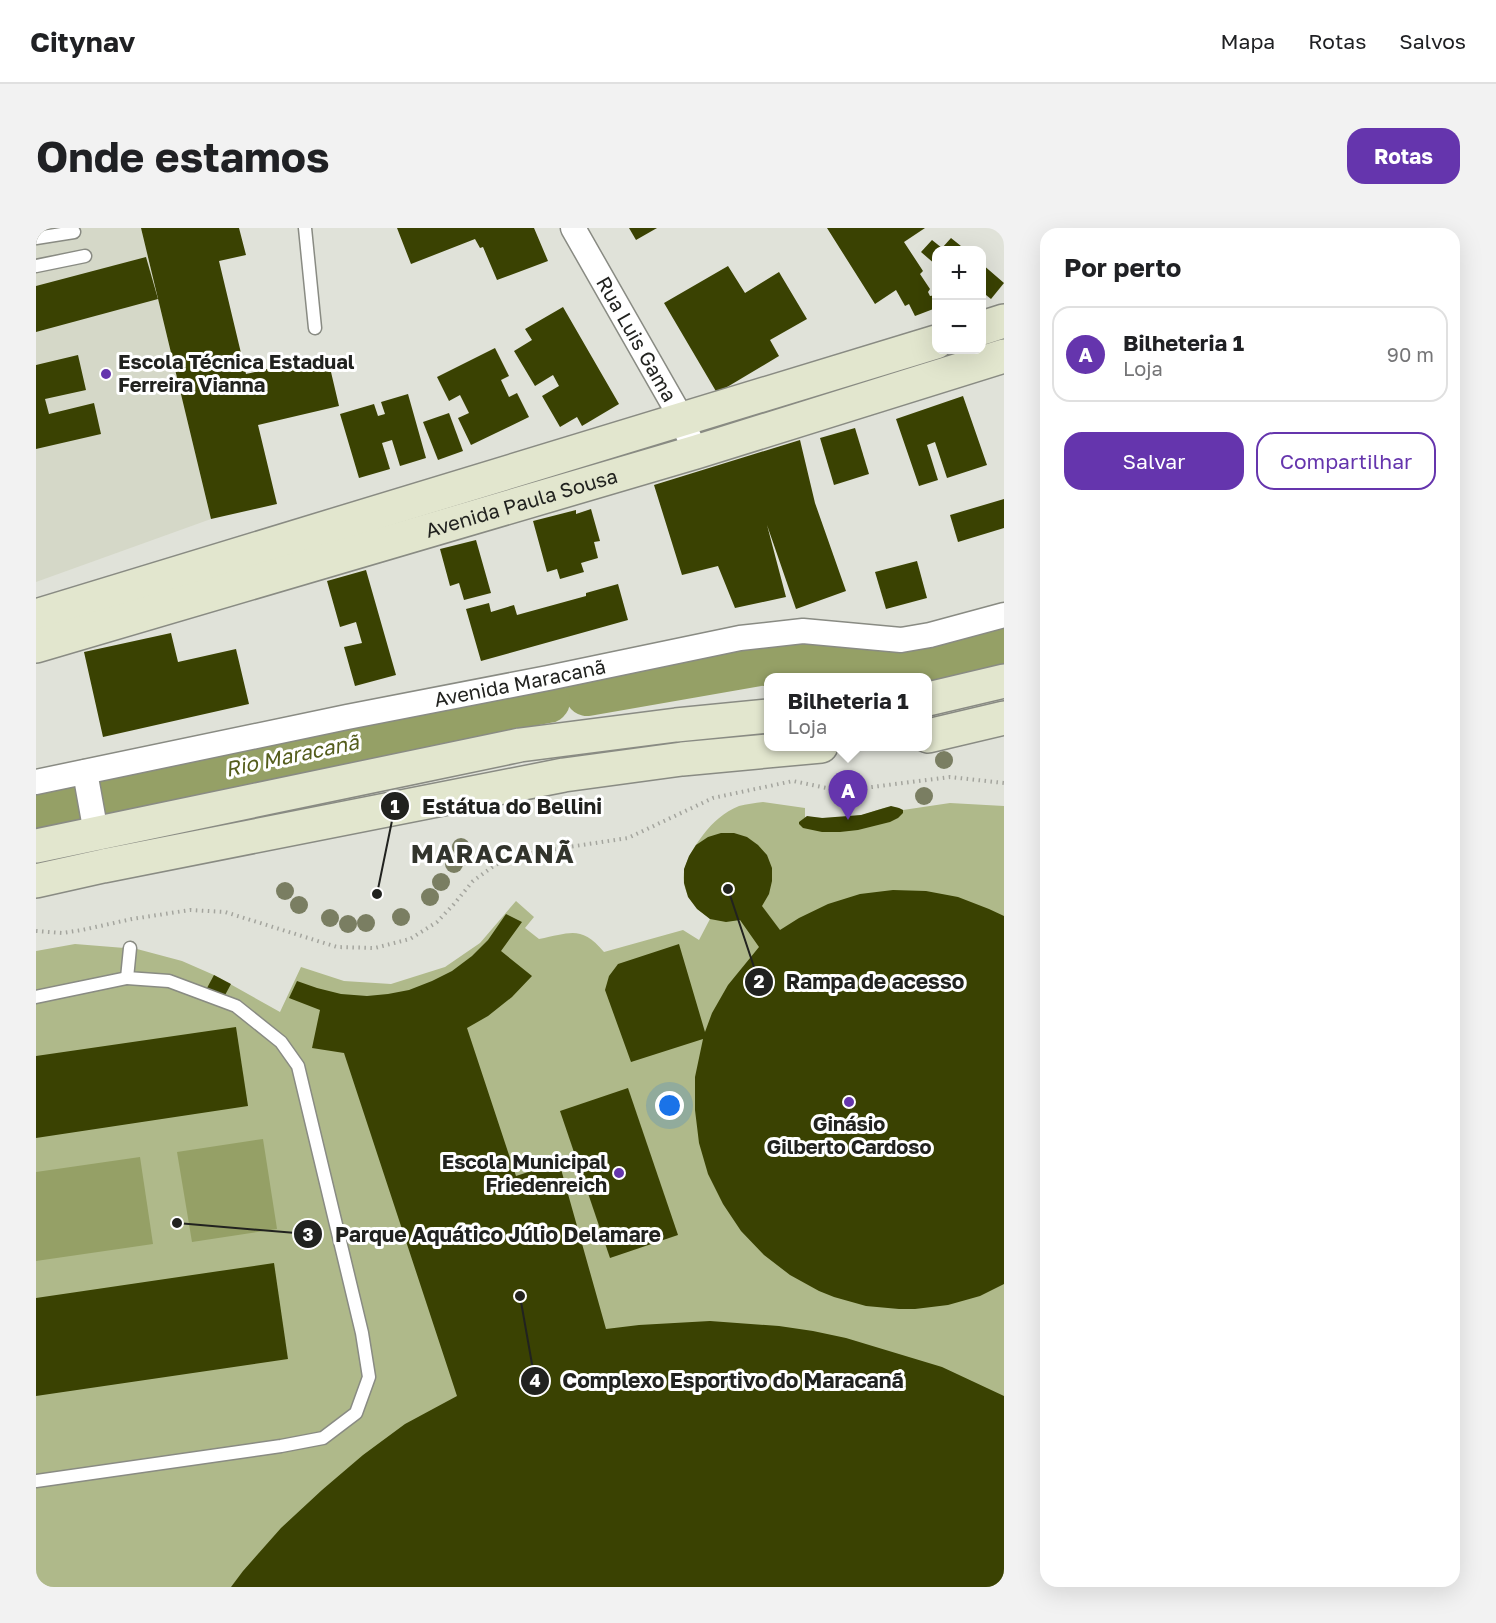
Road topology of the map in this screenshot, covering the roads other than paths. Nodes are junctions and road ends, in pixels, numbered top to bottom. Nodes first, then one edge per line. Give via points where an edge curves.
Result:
1 (305, 228) edge
2 (573, 228) edge
3 (74, 232) dead end
4 (36, 238) edge
5 (85, 256) dead end
6 (36, 266) edge
7 (1004, 321) edge
8 (986, 326) edge
9 (315, 328) dead end
10 (932, 343) edge
11 (1004, 356) edge
12 (681, 420) junction
13 (696, 452) junction
14 (319, 546) junction
15 (1004, 615) edge
16 (36, 616) edge
17 (72, 620) junction
18 (36, 646) edge
19 (1004, 681) edge
20 (932, 698) edge
21 (764, 716) edge
22 (1004, 718) edge
23 (932, 735) edge
24 (775, 751) edge
25 (86, 781) junction
26 (36, 782) edge
27 (95, 828) junction
28 (36, 846) edge
29 (36, 881) edge
30 (130, 948) dead end
31 (127, 978) junction
32 (36, 998) edge
33 (36, 1481) edge

1 - 9 lane
2 - 12 street, Rua Luis Gama
3 - 4 lane
5 - 6 lane
7 - 8 street
10 - 12 street, Avenida Paula Sousa
11 - 13 street, Avenida Paula Sousa
12 - 13 street, Rua Luis Gama
12 - 14 street, Avenida Paula Sousa
13 - 14 street, Avenida Paula Sousa
14 - 17 street, Avenida Paula Sousa
15 - 25 street, Avenida Maracanã via 901,640 803,631 740,638 347,717
16 - 17 street, Avenida Paula Sousa
17 - 18 street, Avenida Paula Sousa
19 - 20 street
21 - 27 street via 520,745
22 - 23 street
24 - 29 street via 564,775
25 - 26 street, Avenida Maracanã
25 - 27 street
27 - 28 street
30 - 31 lane
31 - 32 lane
31 - 33 lane via 169,981 236,1006 281,1042 298,1066 369,1377 356,1413 323,1438

